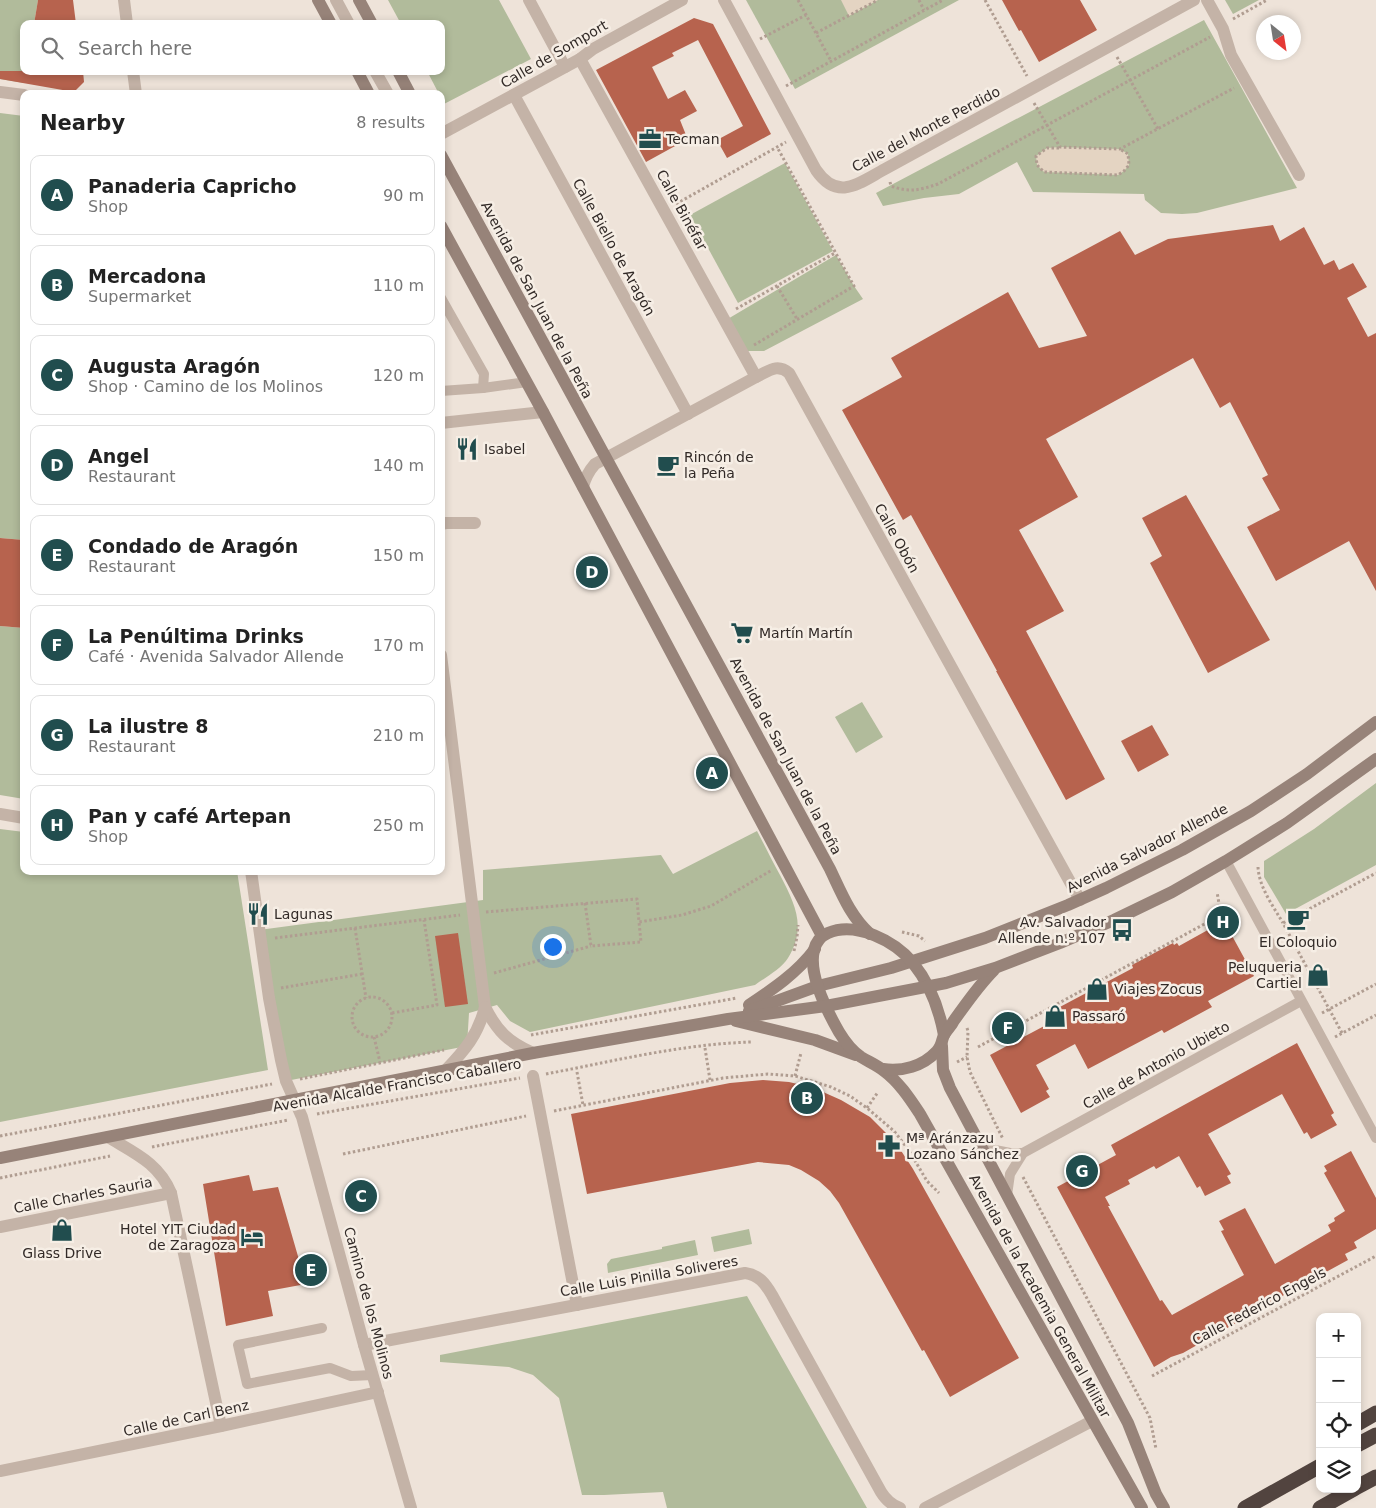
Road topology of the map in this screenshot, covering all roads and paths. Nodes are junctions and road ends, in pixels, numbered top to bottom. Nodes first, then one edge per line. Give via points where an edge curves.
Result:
1 (124, 0) edge
2 (318, 0) edge
3 (336, 0) edge
4 (359, 0) edge
5 (529, 0) edge
6 (682, 0) edge
7 (724, 0) edge
8 (798, 0) edge
9 (878, 0) edge
10 (918, 0) edge
11 (943, 0) edge
12 (985, 0) edge
13 (1194, 0) edge
14 (1207, 0) edge
15 (1267, 0) edge
16 (924, 10) junction
17 (806, 15) junction
18 (126, 20) edge
19 (329, 20) edge
20 (347, 20) edge
21 (370, 20) edge
22 (1222, 27) junction
23 (816, 33) junction
24 (1111, 45) junction
25 (748, 46) junction
26 (580, 59) junction
27 (831, 62) junction
28 (565, 67) junction
29 (134, 75) edge
30 (359, 75) edge
31 (377, 75) edge
32 (400, 75) edge
33 (1130, 80) junction
34 (1246, 82) junction
35 (135, 90) edge
36 (367, 90) edge
37 (386, 90) edge
38 (408, 90) edge
39 (1030, 90) junction
40 (0, 92) edge
41 (774, 93) junction
42 (20, 94) edge
43 (514, 95) junction
44 (1047, 125) junction
45 (1158, 129) junction
46 (445, 132) edge
47 (798, 136) junction
48 (776, 148) junction
49 (1060, 148) junction
50 (1120, 150) junction
51 (445, 162) edge
52 (885, 169) junction
53 (1299, 175) dead end
54 (666, 210) junction
55 (445, 233) edge
56 (835, 253) junction
57 (777, 286) junction
58 (445, 305) edge
59 (723, 316) junction
60 (797, 319) junction
61 (742, 351) junction
62 (756, 377) junction
63 (526, 382) junction
64 (483, 388) junction
65 (445, 391) edge
66 (543, 412) junction
67 (688, 414) junction
68 (445, 423) edge
69 (606, 459) junction
70 (583, 487) junction
71 (445, 523) edge
72 (474, 523) dead end
73 (445, 686) edge
74 (1376, 722) edge
75 (1376, 759) edge
76 (0, 814) edge
77 (20, 817) edge
78 (1226, 861) junction
79 (783, 863) junction
80 (1258, 867) dead end
81 (1376, 873) edge
82 (252, 875) edge
83 (1216, 892) dead end
84 (1080, 900) junction
85 (585, 903) junction
86 (474, 913) junction
87 (424, 920) junction
88 (638, 922) junction
89 (1283, 923) junction
90 (355, 928) junction
91 (870, 934) junction
92 (822, 936) junction
93 (260, 940) junction
94 (591, 946) junction
95 (814, 949) junction
96 (912, 962) junction
97 (995, 968) junction
98 (362, 974) junction
99 (482, 976) junction
100 (1376, 984) edge
101 (818, 986) junction
102 (929, 987) junction
103 (268, 990) junction
104 (744, 997) dead end
105 (366, 998) junction
106 (1301, 1001) junction
107 (826, 1006) junction
108 (485, 1007) junction
109 (1329, 1010) junction
110 (392, 1013) junction
111 (1376, 1015) edge
112 (1312, 1019) junction
113 (728, 1020) junction
114 (1342, 1033) junction
115 (374, 1037) junction
116 (508, 1039) junction
117 (943, 1041) junction
118 (759, 1042) dead end
119 (1325, 1043) junction
120 (467, 1046) junction
121 (978, 1047) dead end
122 (706, 1048) dead end
123 (533, 1053) junction
124 (801, 1053) dead end
125 (967, 1056) dead end
126 (860, 1057) junction
127 (380, 1062) junction
128 (883, 1069) junction
129 (445, 1071) junction
130 (577, 1072) dead end
131 (533, 1076) junction
132 (795, 1076) junction
133 (710, 1080) junction
134 (286, 1081) junction
135 (878, 1092) dead end
136 (295, 1100) junction
137 (583, 1105) junction
138 (867, 1108) junction
139 (540, 1114) junction
140 (302, 1117) junction
141 (0, 1136) edge
142 (1376, 1136) edge
143 (108, 1137) junction
144 (980, 1147) junction
145 (132, 1152) junction
146 (1010, 1153) junction
147 (1023, 1153) junction
148 (343, 1154) dead end
149 (0, 1158) edge
150 (1016, 1163) junction
151 (0, 1178) edge
152 (171, 1193) junction
153 (939, 1193) dead end
154 (1007, 1195) junction
155 (0, 1227) edge
156 (1376, 1256) edge
157 (577, 1305) junction
158 (322, 1328) dead end
159 (364, 1345) junction
160 (373, 1375) junction
161 (1152, 1376) dead end
162 (378, 1392) junction
163 (1376, 1413) edge
164 (1092, 1421) junction
165 (1361, 1422) edge
166 (221, 1426) junction
167 (1376, 1435) edge
168 (1361, 1443) edge
169 (1156, 1452) dead end
170 (1316, 1457) edge
171 (1316, 1468) edge
172 (0, 1471) edge
173 (1376, 1477) edge
174 (1361, 1485) edge
175 (1273, 1492) junction
176 (1347, 1493) edge
177 (411, 1508) edge
178 (900, 1508) edge
179 (926, 1508) edge
180 (1142, 1508) edge
181 (1164, 1508) edge
182 (1245, 1508) edge
183 (1320, 1508) edge

1 - 18 street
2 - 19 main road
3 - 20 street
4 - 21 main road
5 - 28 street
6 - 26 street, Calle de Somport
7 - 25 street, Calle del Monte Perdido
8 - 17 path
9 - 23 path
10 - 16 path
11 - 16 path
12 - 39 path
13 - 24 street, Calle del Monte Perdido
14 - 22 street
15 - 22 path
16 - 27 path
17 - 23 path
17 - 25 path
22 - 33 path
22 - 34 street via 1231,55
23 - 27 path
24 - 33 path
24 - 39 street, Calle del Monte Perdido
25 - 41 street, Calle del Monte Perdido
26 - 28 street, Calle de Somport
26 - 54 street, Calle Binéfar
27 - 41 path
28 - 43 street, Calle de Somport
29 - 35 street
30 - 36 main road
31 - 37 street
32 - 38 main road
33 - 44 path
33 - 45 path
34 - 45 path
34 - 53 street
39 - 44 path
39 - 52 street, Calle del Monte Perdido
40 - 42 street
41 - 47 street, Calle del Monte Perdido
43 - 46 street, Calle de Somport
43 - 67 street, Calle Biello de Aragón
44 - 49 path
44 - 52 path via 938,184 916,190 891,186
45 - 50 path
47 - 48 path
47 - 52 street, Calle del Monte Perdido via 816,170 830,185 851,186
48 - 54 path
48 - 56 path
49 - 50 path
49 - 50 path via 1046,148 1036,156 1044,172 1118,175 1130,165 1128,154
51 - 69 main road, Avenida de San Juan de la Peña
54 - 59 street, Calle Binéfar
55 - 63 main road
56 - 57 path
56 - 60 path via 854,286
57 - 59 path
57 - 60 path
58 - 64 lane via 484,374
59 - 61 street, Calle Binéfar
60 - 61 path
61 - 62 street, Calle Binéfar
62 - 67 street, Calle Obón
62 - 84 street, Calle Obón via 779,367 789,373
63 - 64 lane
63 - 66 main road
64 - 65 lane
66 - 68 street
66 - 70 main road
67 - 69 street, Calle Obón
69 - 70 street via 589,471
69 - 91 main road, Avenida de San Juan de la Peña via 850,909
70 - 79 main road
71 - 72 street
73 - 86 street
74 - 84 main road, Avenida Salvador Allende via 1251,811 1149,867
75 - 78 main road via 1287,823
76 - 77 street
78 - 97 main road via 1114,920
78 - 106 lane
79 - 88 path via 711,906 682,915
79 - 92 main road
80 - 89 path via 1262,884
81 - 89 path
82 - 93 street, Camino de los Molinos
83 - 121 path via 1222,915
84 - 96 main road, Avenida Salvador Allende via 985,938
85 - 86 path
85 - 88 path via 636,900
85 - 94 path
86 - 87 path
86 - 99 street
87 - 90 path
87 - 110 path via 437,1005
88 - 94 path via 642,942
89 - 109 path
90 - 93 path
90 - 98 path
91 - 92 main road, Avenida de San Juan de la Peña via 850,929
91 - 96 main road, Avenida de San Juan de la Peña via 893,946
92 - 95 main road
93 - 103 street, Camino de los Molinos
94 - 99 path
95 - 101 main road
95 - 113 main road, Avenida Alcalde Francisco Caballero via 795,972
96 - 101 main road, Avenida Alcalde Francisco Caballero
96 - 102 main road, Avenida de San Juan de la Peña
97 - 102 main road
97 - 117 main road via 972,995
98 - 103 path
98 - 105 path
99 - 108 street
100 - 109 path
101 - 107 main road, Avenida de la Academia General Militar
101 - 113 main road, Avenida Alcalde Francisco Caballero
102 - 107 main road
102 - 117 main road, Avenida de San Juan de la Peña via 939,1011
103 - 134 street, Camino de los Molinos
104 - 116 path, Avenida Alcalde Francisco Caballero
105 - 110 path via 379,998
105 - 115 path via 356,1006 352,1018 362,1034
106 - 112 lane
106 - 147 lane, Calle de Antonio Ubieto
107 - 113 main road, Avenida Alcalde Francisco Caballero
107 - 126 main road, Avenida de la Academia General Militar via 842,1037
108 - 116 street
108 - 120 street via 481,1022
109 - 112 path
109 - 114 path
110 - 115 path via 390,1026
111 - 114 path
112 - 119 lane
113 - 123 main road, Avenida Alcalde Francisco Caballero
113 - 126 main road, Avenida Alcalde Francisco Caballero via 815,1040
114 - 119 path
115 - 127 path
116 - 123 street
117 - 128 main road via 930,1058 914,1066 892,1071
117 - 144 main road, Avenida de la Academia General Militar via 943,1070
118 - 131 path, Avenida Alcalde Francisco Caballero via 723,1042
119 - 142 lane
120 - 127 path, Avenida Alcalde Francisco Caballero
120 - 129 street
122 - 133 path
123 - 129 main road, Avenida Alcalde Francisco Caballero
124 - 132 path
125 - 146 path via 970,1072
126 - 128 main road, Avenida de la Academia General Militar
127 - 134 path, Avenida Alcalde Francisco Caballero
128 - 164 main road, Avenida de la Academia General Militar via 899,1084 920,1114
129 - 136 main road, Avenida Alcalde Francisco Caballero
130 - 137 path
131 - 139 street
131 - 140 path, Avenida Alcalde Francisco Caballero
132 - 133 path via 753,1074
132 - 138 path via 831,1087
133 - 137 path
134 - 136 street, Camino de los Molinos
134 - 141 path, Avenida Alcalde Francisco Caballero
135 - 138 path
136 - 140 street, Camino de los Molinos
136 - 143 main road, Avenida Alcalde Francisco Caballero
137 - 139 path
138 - 153 path via 894,1131 927,1181
139 - 148 path
139 - 157 street
140 - 145 path, Avenida Alcalde Francisco Caballero
140 - 159 street, Camino de los Molinos
143 - 145 street
143 - 149 main road, Avenida Alcalde Francisco Caballero
144 - 146 lane
144 - 154 main road, Avenida de la Academia General Militar
145 - 151 path, Avenida Alcalde Francisco Caballero
145 - 152 street via 155,1167 166,1180
146 - 147 lane
147 - 150 lane
150 - 154 lane via 1010,1174
150 - 169 path via 1150,1418
152 - 155 street, Calle Charles Sauria
152 - 166 street
154 - 181 main road, Avenida de la Academia General Militar via 1128,1423
156 - 161 path, Calle Federico Engels
157 - 159 street, Calle Luis Pinilla Soliveres
157 - 178 street, Calle Luis Pinilla Soliveres via 753,1274 772,1295 886,1500
158 - 160 lane via 238,1345 247,1384 330,1368 351,1376
159 - 160 street, Camino de los Molinos
160 - 162 street, Camino de los Molinos
162 - 166 street, Calle de Carl Benz
162 - 177 street, Camino de los Molinos
163 - 165 highway
164 - 179 street
164 - 180 main road, Avenida de la Academia General Militar
166 - 172 street, Calle de Carl Benz
167 - 168 highway
170 - 175 highway
171 - 175 highway
173 - 174 highway
175 - 182 highway
176 - 183 highway

